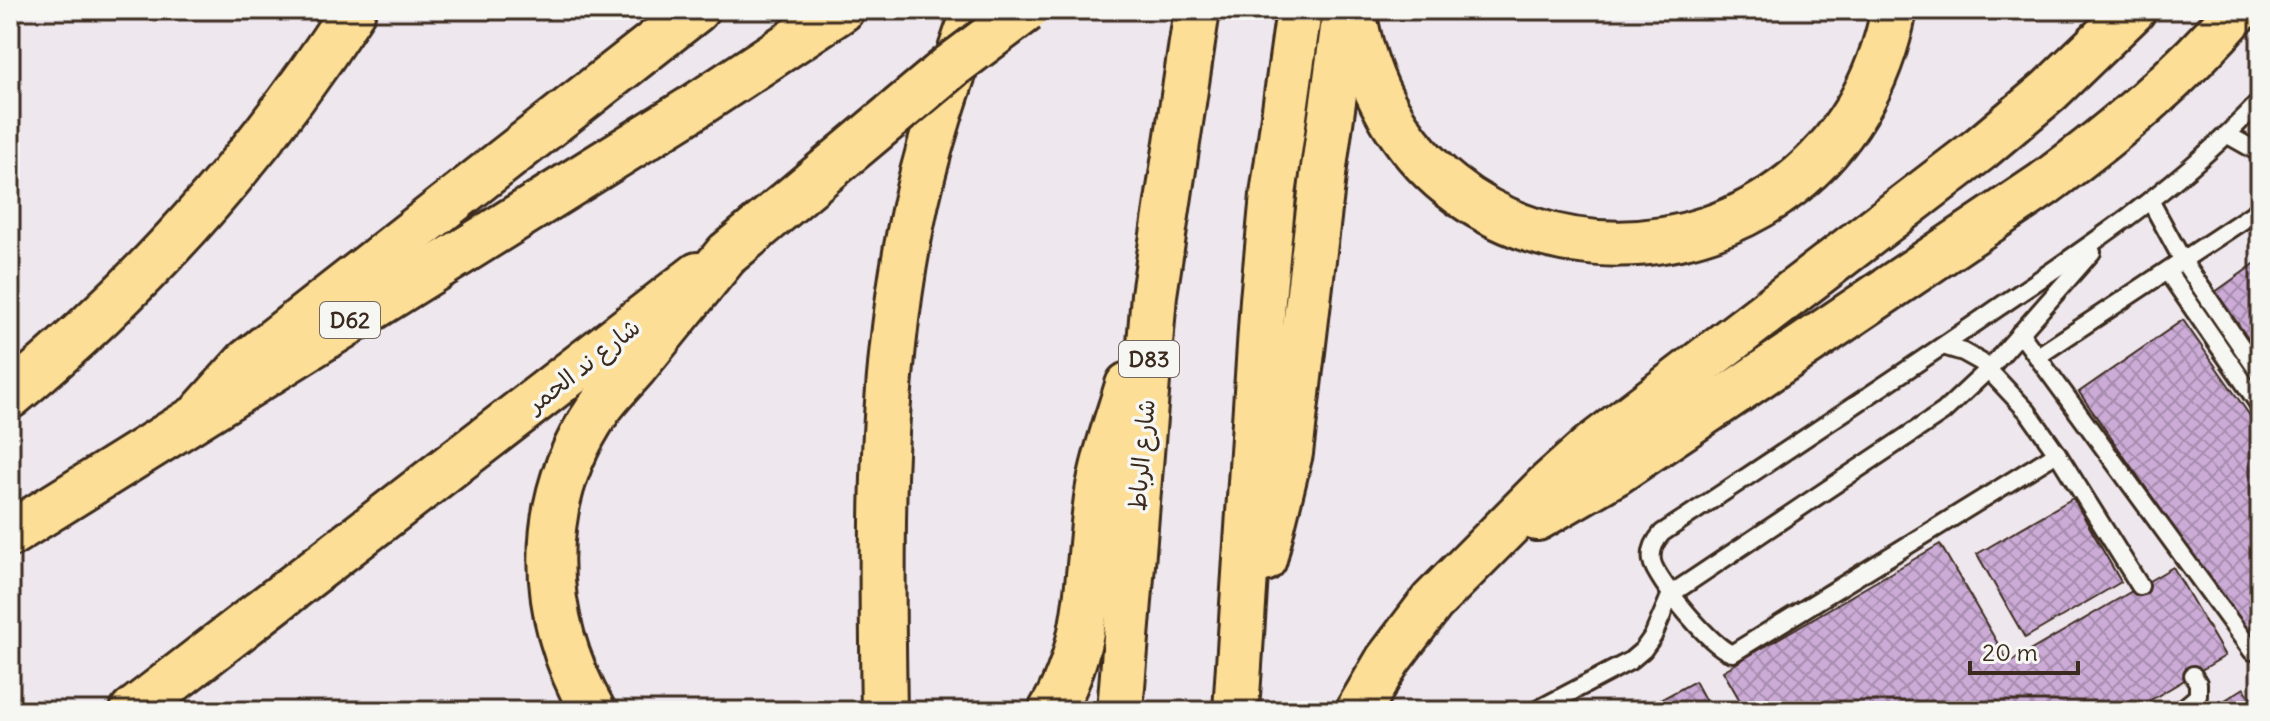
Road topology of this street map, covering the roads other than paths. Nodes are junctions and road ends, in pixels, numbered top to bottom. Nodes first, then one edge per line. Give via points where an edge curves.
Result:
1 (353, 10) edge
2 (696, 10) edge
3 (841, 10) edge
4 (975, 10) edge
5 (1026, 10) edge
6 (1197, 10) edge
7 (1299, 10) edge
8 (1345, 10) edge
9 (1353, 10) edge
10 (1894, 10) edge
11 (2133, 10) edge
12 (2238, 10) edge
13 (2260, 101) edge
14 (2228, 135) junction
15 (2260, 153) edge
16 (2151, 202) junction
17 (2260, 209) edge
18 (2109, 233) junction
19 (727, 254) junction
20 (2183, 261) junction
21 (2167, 271) junction
22 (1154, 295) junction
23 (2020, 333) junction
24 (1943, 346) junction
25 (2038, 356) junction
26 (1989, 369) junction
27 (2260, 374) edge
28 (10, 396) edge
29 (2260, 406) edge
30 (203, 411) junction
31 (2057, 453) junction
32 (10, 534) edge
33 (1483, 549) junction
34 (2140, 586) dead end
35 (1671, 594) junction
36 (1240, 638) junction
37 (2252, 651) dead end
38 (2193, 675) dead end
39 (133, 711) edge
40 (593, 711) edge
41 (884, 711) edge
42 (1051, 711) edge
43 (1120, 711) edge
44 (1236, 711) edge
45 (1358, 711) edge
46 (1535, 711) edge
47 (2180, 711) edge

1 - 28 main road via 222,189 91,326
2 - 30 main road via 247,362
3 - 30 main road, D62
4 - 41 main road via 938,117 911,224 895,320 884,438
5 - 19 main road, شارع ند الحمر, bridge
6 - 22 main road, شارع الرباط / D83
7 - 36 main road via 1273,195
8 - 36 main road via 1290,453
9 - 10 main road via 1374,87 1416,152 1444,180 1509,222 1571,240 1623,245 1699,233 1794,183 1843,132 1862,102 1878,70
11 - 33 main road via 1980,149 1591,447
12 - 33 main road via 2162,90 2044,184 1591,489
13 - 14 lane
14 - 15 lane
14 - 16 lane
16 - 18 lane
16 - 20 lane
17 - 20 lane
18 - 23 lane
18 - 24 lane
19 - 39 main road, شارع ند الحمر
19 - 40 main road via 598,410 571,459 555,512 550,568 556,624 574,677
20 - 21 lane
20 - 27 lane
21 - 25 lane
21 - 29 lane
22 - 42 main road via 1101,477 1081,641
22 - 43 main road, شارع الرباط / D83
23 - 25 lane
23 - 26 lane
24 - 26 lane via 1972,356
24 - 35 lane via 1662,533 1652,565
25 - 37 lane
26 - 31 lane
26 - 35 lane via 1930,421
30 - 32 main road, D62
31 - 34 lane
31 - 35 lane via 1736,652 1721,649
33 - 45 main road via 1432,602
35 - 46 lane via 1643,650
36 - 44 main road
38 - 47 lane via 2198,696

